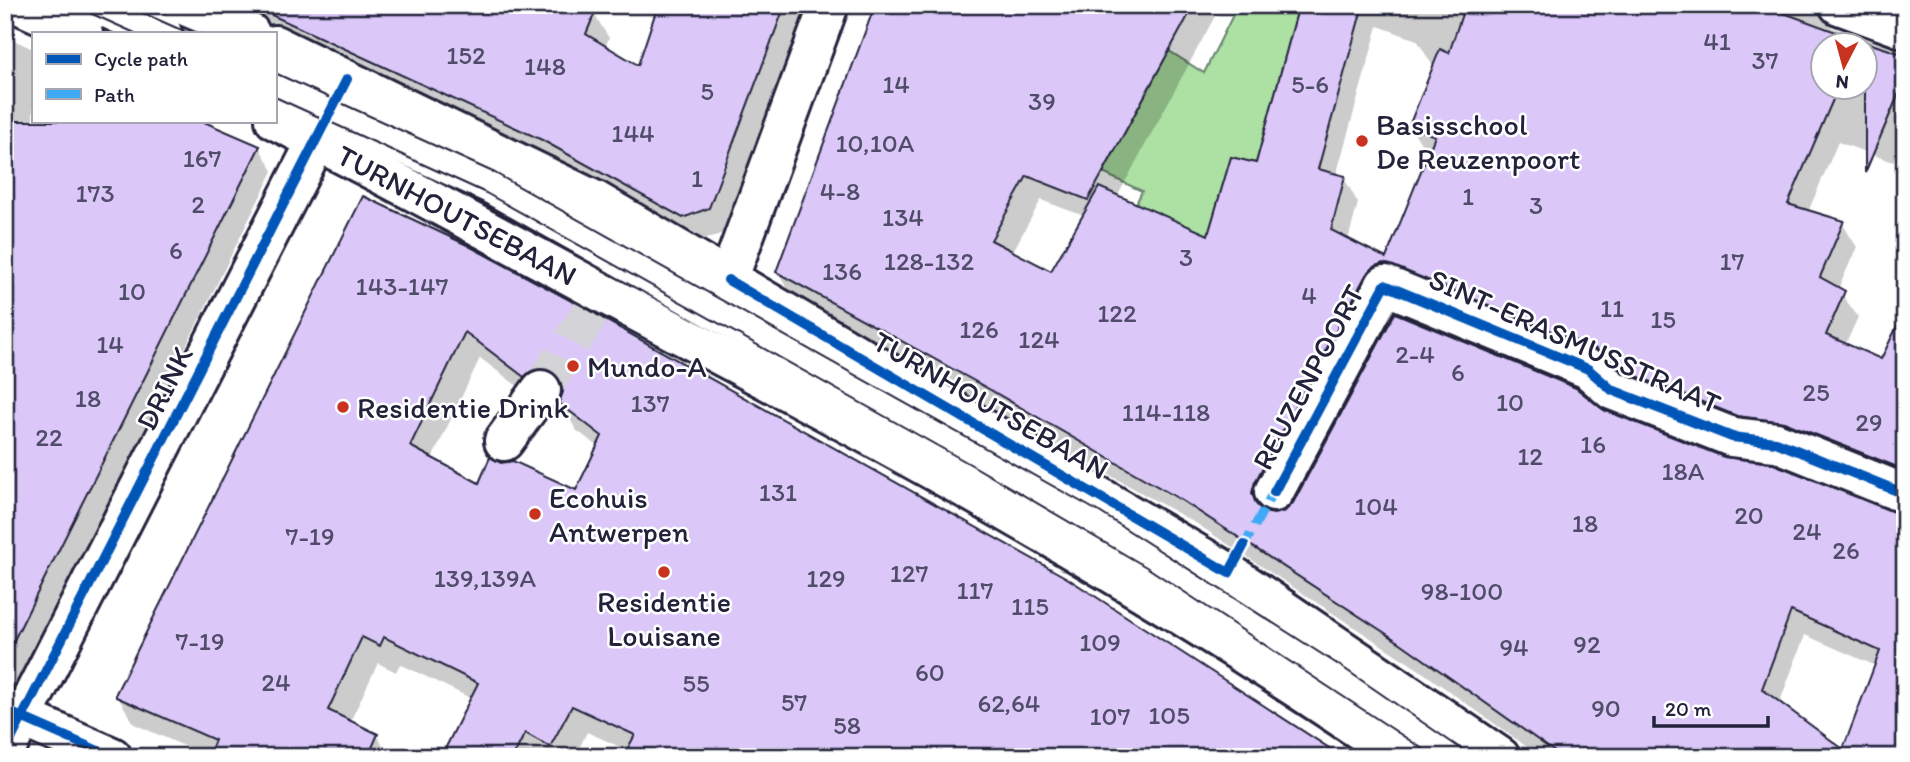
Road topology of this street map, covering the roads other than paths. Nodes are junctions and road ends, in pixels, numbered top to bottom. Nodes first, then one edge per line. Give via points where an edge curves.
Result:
1 (20, 5) edge
2 (99, 5) edge
3 (183, 5) edge
4 (829, 5) edge
5 (1839, 5) edge
6 (1905, 29) edge
7 (81, 32) edge
8 (160, 32) edge
9 (248, 32) edge
10 (276, 46) edge
11 (276, 85) edge
12 (332, 110) junction
13 (276, 120) edge
14 (1385, 285) joint
15 (718, 299) junction
16 (740, 364) junction
17 (541, 390) tunnel mouth
18 (504, 441) dead end
19 (1273, 492) dead end
20 (1905, 494) edge
21 (14, 714) edge
22 (5, 751) edge
23 (112, 757) edge
24 (1400, 757) edge
25 (1454, 757) edge
26 (1500, 757) edge

1 - 7 main road
2 - 8 main road
3 - 9 main road
4 - 15 main road
5 - 6 main road
10 - 12 main road, TURNHOUTSEBAAN
11 - 12 main road
12 - 13 main road, TURNHOUTSEBAAN
12 - 15 main road, TURNHOUTSEBAAN via 570,187
12 - 16 main road, TURNHOUTSEBAAN via 401,183 597,302
12 - 21 main road, DRINK
14 - 19 main road, REUZENPOORT
14 - 20 main road, SINT-ERASMUSSTRAAT via 1588,369 1612,390 1732,436 1776,442
15 - 16 main road
15 - 25 main road via 1096,523
15 - 26 main road, TURNHOUTSEBAAN via 1228,573
16 - 24 main road, TURNHOUTSEBAAN via 1067,544 1205,627
17 - 18 main road
21 - 22 main road, DRINK
21 - 23 main road

